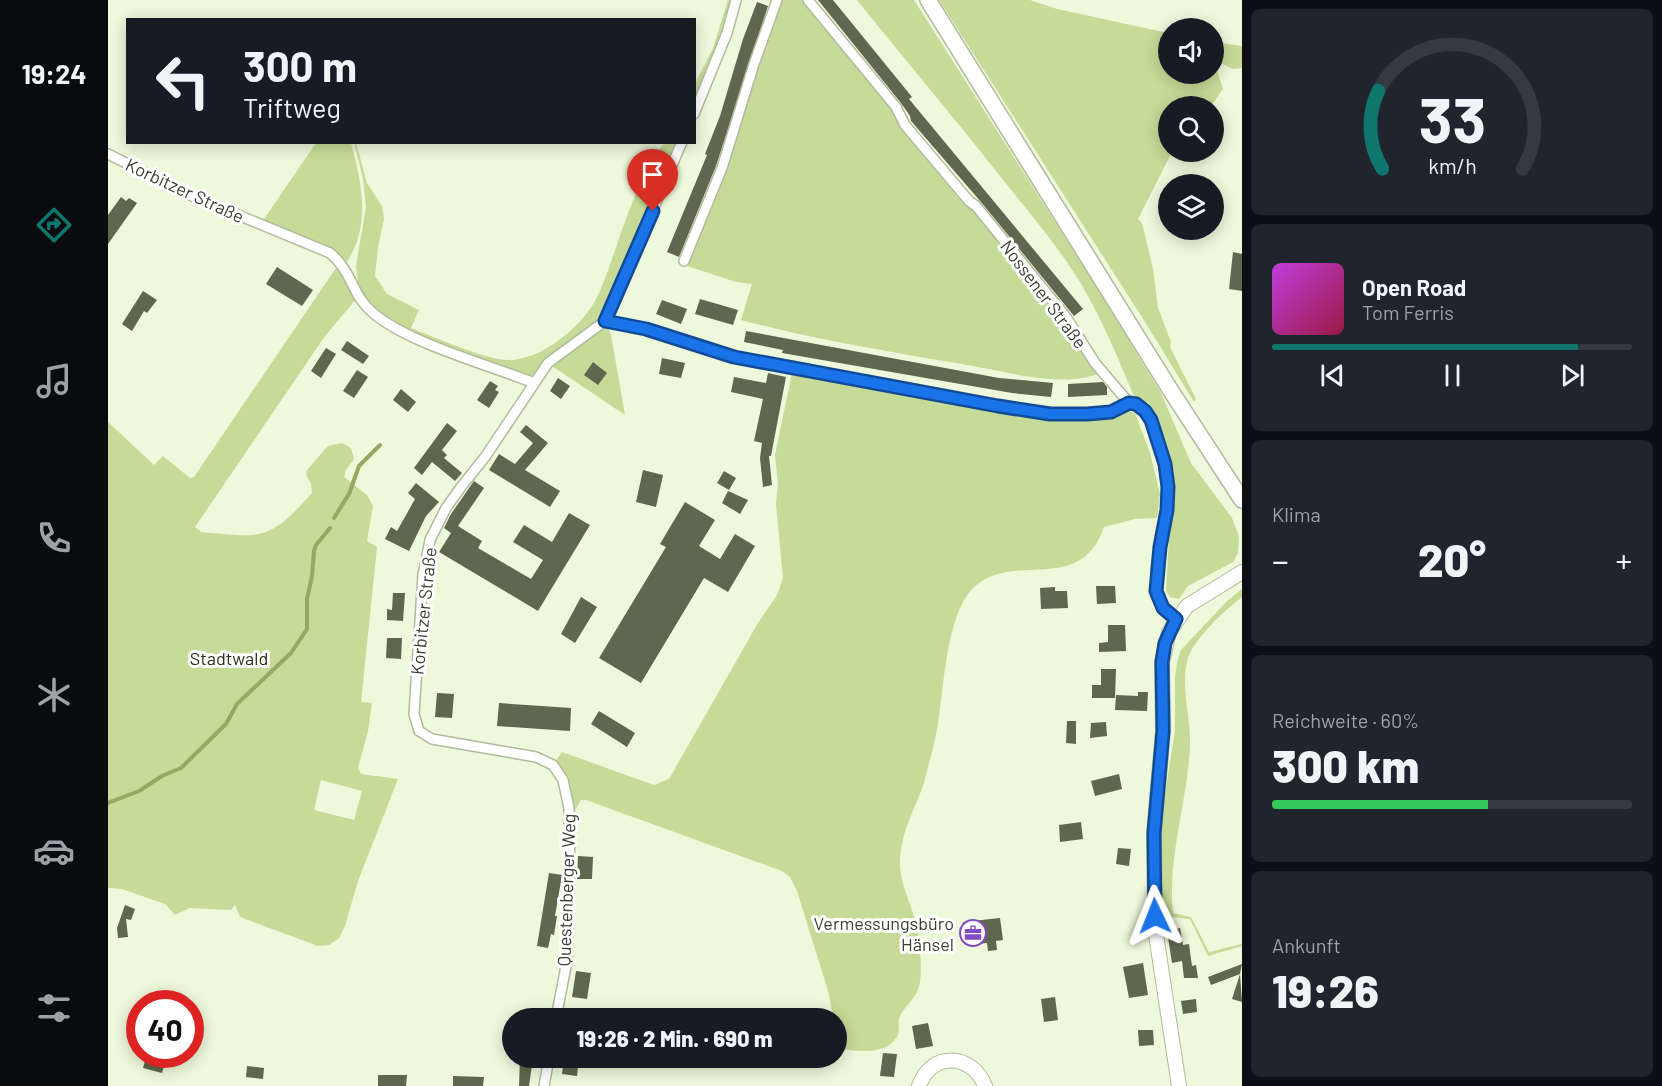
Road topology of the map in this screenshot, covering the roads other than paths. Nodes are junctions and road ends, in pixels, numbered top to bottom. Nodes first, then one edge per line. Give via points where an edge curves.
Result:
1 (736, 0) edge
2 (777, 0) edge
3 (808, 0) edge
4 (928, 0) edge
5 (696, 109) edge
6 (681, 144) edge
7 (108, 154) edge
8 (684, 261) dead end
9 (605, 321) junction
10 (534, 382) junction
11 (1129, 403) junction
12 (1242, 500) edge
13 (1242, 561) edge
14 (1239, 574) edge
15 (1176, 619) junction
16 (553, 765) joint
17 (558, 1008) edge
18 (547, 1068) edge
19 (544, 1086) edge
20 (919, 1086) edge
21 (985, 1086) edge
22 (1179, 1086) edge

1 - 5 street
2 - 8 street via 730,146
3 - 11 street, Nossener Straße via 896,107 905,125 1066,317 1095,363
4 - 12 main road
6 - 9 street
7 - 10 street, Korbitzer Straße via 192,196 330,253 347,270 365,306 385,321 426,342
9 - 10 street, Korbitzer Straße via 548,363
9 - 11 street via 646,329 734,357 998,406 1050,414 1087,414 1111,412
10 - 16 street, Korbitzer Straße via 446,508 430,540 421,597 414,714 417,727 427,737 524,753
11 - 15 street, Nossener Straße via 1136,404 1151,420 1165,464 1167,510 1156,591 1163,608
13 - 14 street
14 - 15 street via 1187,606
15 - 22 street via 1165,643 1162,662 1163,731 1154,878 1155,928
16 - 17 street, Questenberger Weg via 563,780 569,808 567,961
18 - 19 street
20 - 21 street via 931,1066 955,1061 972,1067

